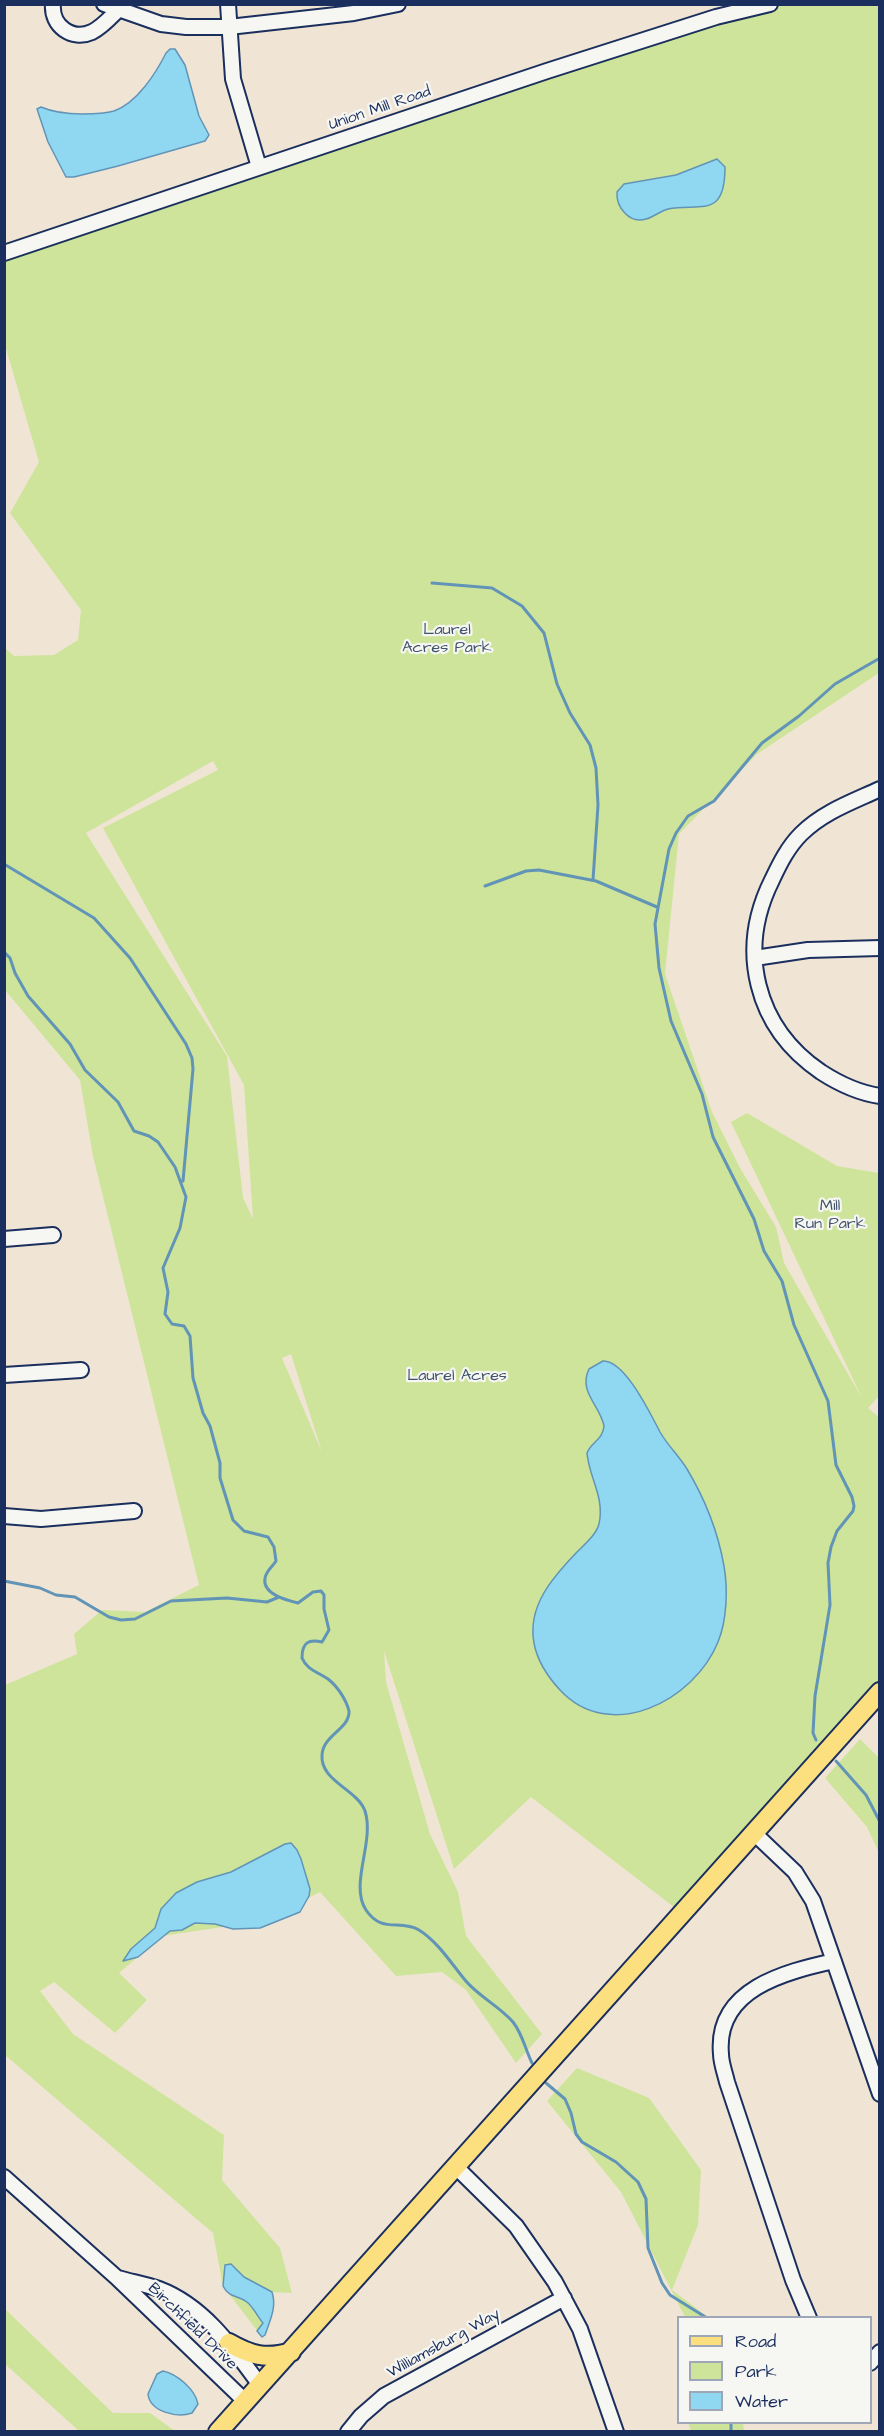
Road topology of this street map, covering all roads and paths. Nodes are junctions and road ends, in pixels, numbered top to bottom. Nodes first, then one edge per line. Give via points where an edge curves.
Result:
1 (53, 4) edge
2 (104, 4) edge
3 (228, 4) edge
4 (398, 4) edge
5 (770, 4) edge
6 (118, 10) junction
7 (229, 27) junction
8 (259, 168) junction
9 (4, 254) edge
10 (879, 789) edge
11 (879, 948) edge
12 (755, 958) junction
13 (879, 1096) edge
14 (53, 1235) dead end
15 (4, 1239) edge
16 (81, 1370) dead end
17 (4, 1375) edge
18 (134, 1511) dead end
19 (4, 1516) edge
20 (879, 1692) edge
21 (754, 1833) junction
22 (834, 1961) junction
23 (873, 2054) edge
24 (879, 2094) edge
25 (455, 2166) junction
26 (4, 2177) edge
27 (116, 2277) junction
28 (564, 2298) junction
29 (808, 2316) edge
30 (228, 2343) junction
31 (291, 2352) junction
32 (260, 2385) junction
33 (245, 2401) junction
34 (218, 2432) edge
35 (348, 2432) edge
36 (616, 2432) edge

1 - 6 street via 59,25 65,31 83,35 93,32
2 - 6 street
3 - 7 street
4 - 7 street
5 - 8 street, Union Mill Road via 690,25
6 - 7 street via 174,26
7 - 8 street via 235,85
8 - 9 street, Union Mill Road
10 - 12 street via 824,815 791,846 758,913
11 - 12 street via 808,950
12 - 13 street via 763,998 786,1041 826,1075
14 - 15 street
16 - 17 street
18 - 19 street via 42,1519
20 - 21 main road
21 - 22 street via 802,1881
21 - 25 main road
22 - 23 street
22 - 29 street via 772,1978 749,1992 732,2009 721,2043 727,2082
23 - 24 street
25 - 28 street via 516,2226
25 - 31 main road
26 - 27 street, Birchfield Drive
27 - 30 street, Birchfield Drive via 160,2290 192,2308
27 - 33 street, Birchfield Drive
28 - 35 street, Williamsburg Way via 384,2396
28 - 36 street via 580,2330
30 - 31 main road via 264,2357
30 - 32 street, Birchfield Drive
31 - 32 main road
32 - 33 main road
33 - 34 main road

